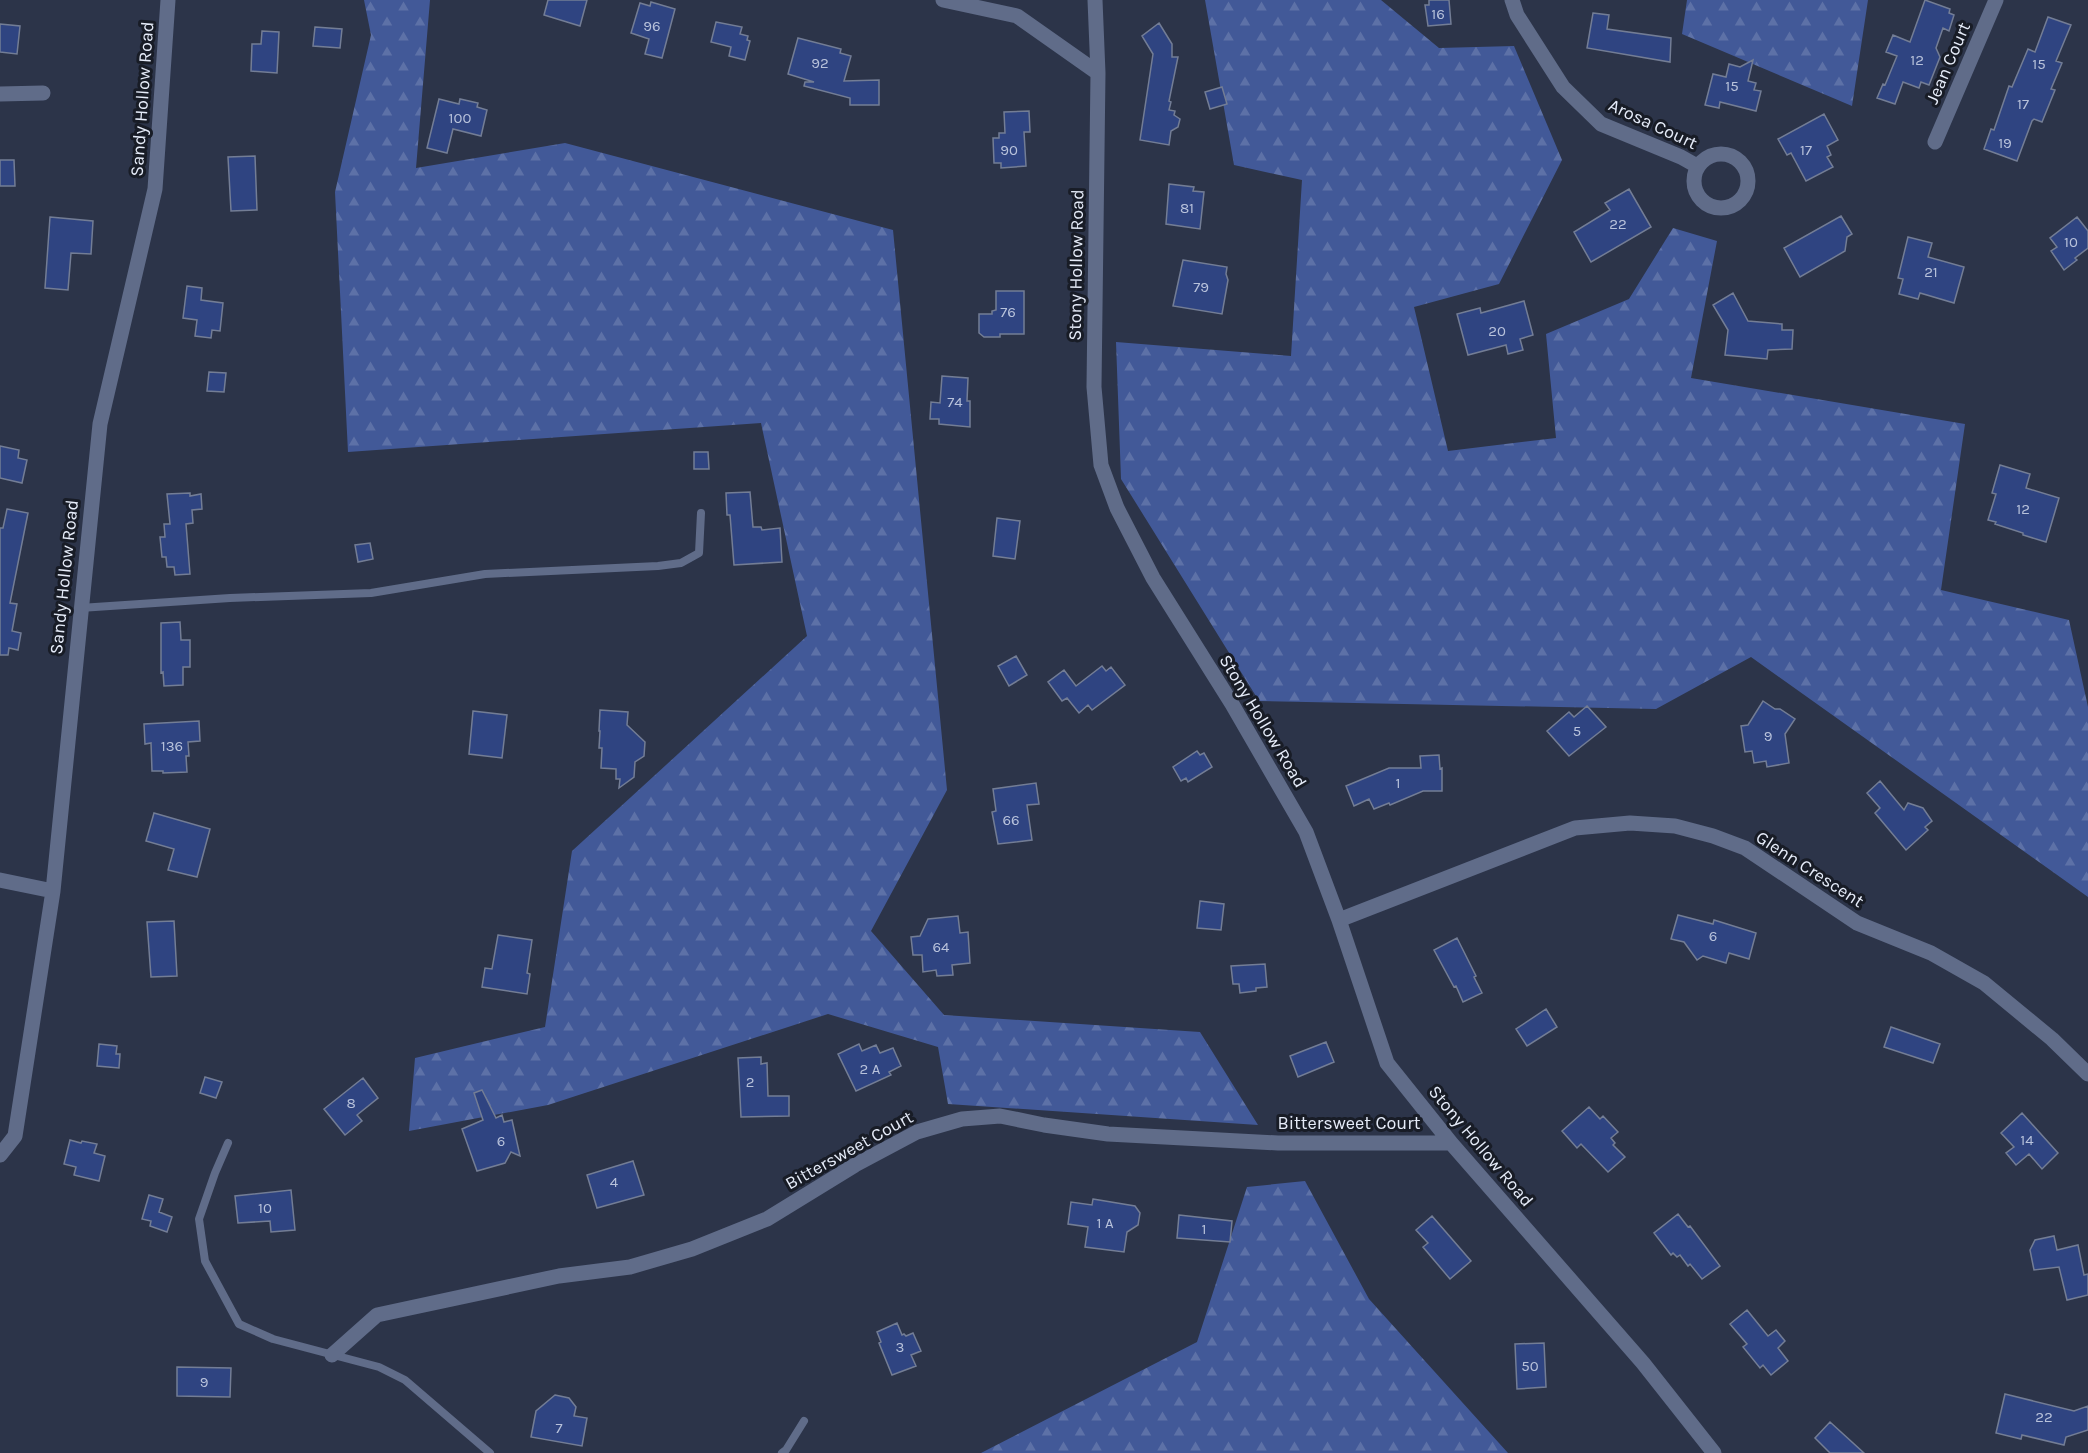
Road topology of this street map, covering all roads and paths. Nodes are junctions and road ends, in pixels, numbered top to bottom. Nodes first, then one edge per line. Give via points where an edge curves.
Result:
1 (168, 0) edge
2 (943, 0) edge
3 (1095, 0) edge
4 (1512, 0) edge
5 (1996, 0) edge
6 (1098, 73) junction
7 (43, 93) dead end
8 (0, 94) edge
9 (1935, 142) dead end
10 (1697, 166) dead end
11 (701, 513) dead end
12 (80, 608) junction
13 (0, 880) edge
14 (53, 891) junction
15 (1340, 920) junction
16 (2088, 1074) edge
17 (228, 1143) dead end
18 (1451, 1143) junction
19 (0, 1155) edge
20 (332, 1355) junction
21 (804, 1420) dead end
22 (490, 1453) edge
23 (782, 1453) edge
24 (1714, 1453) edge

1 - 12 street, Sandy Hollow Road via 155,189 100,424
2 - 6 street via 1017,16
3 - 6 street, Stony Hollow Road
4 - 10 street, Arosa Court via 1517,15 1563,87 1601,124
5 - 9 street, Jean Court
6 - 15 street, Stony Hollow Road via 1094,387 1101,465 1117,508 1153,578 1306,832
7 - 8 street
11 - 12 lane via 699,552 681,563 485,574 371,593
12 - 14 street, Sandy Hollow Road
13 - 14 street
14 - 19 street, Sandy Hollow Road via 15,1136
15 - 16 street, Glenn Crescent via 1575,828 1630,823 1675,826 1745,848 1857,923 1931,953 1984,983
15 - 18 street, Stony Hollow Road via 1387,1063
17 - 20 lane via 199,1219 206,1261 219,1288 239,1324 273,1339
18 - 20 street, Bittersweet Court via 1278,1143 1108,1134 1000,1116 962,1119 917,1132 767,1219 692,1249 630,1267 559,1276 377,1315
18 - 24 street, Stony Hollow Road via 1643,1363
20 - 22 lane via 379,1367 405,1380
21 - 23 lane

